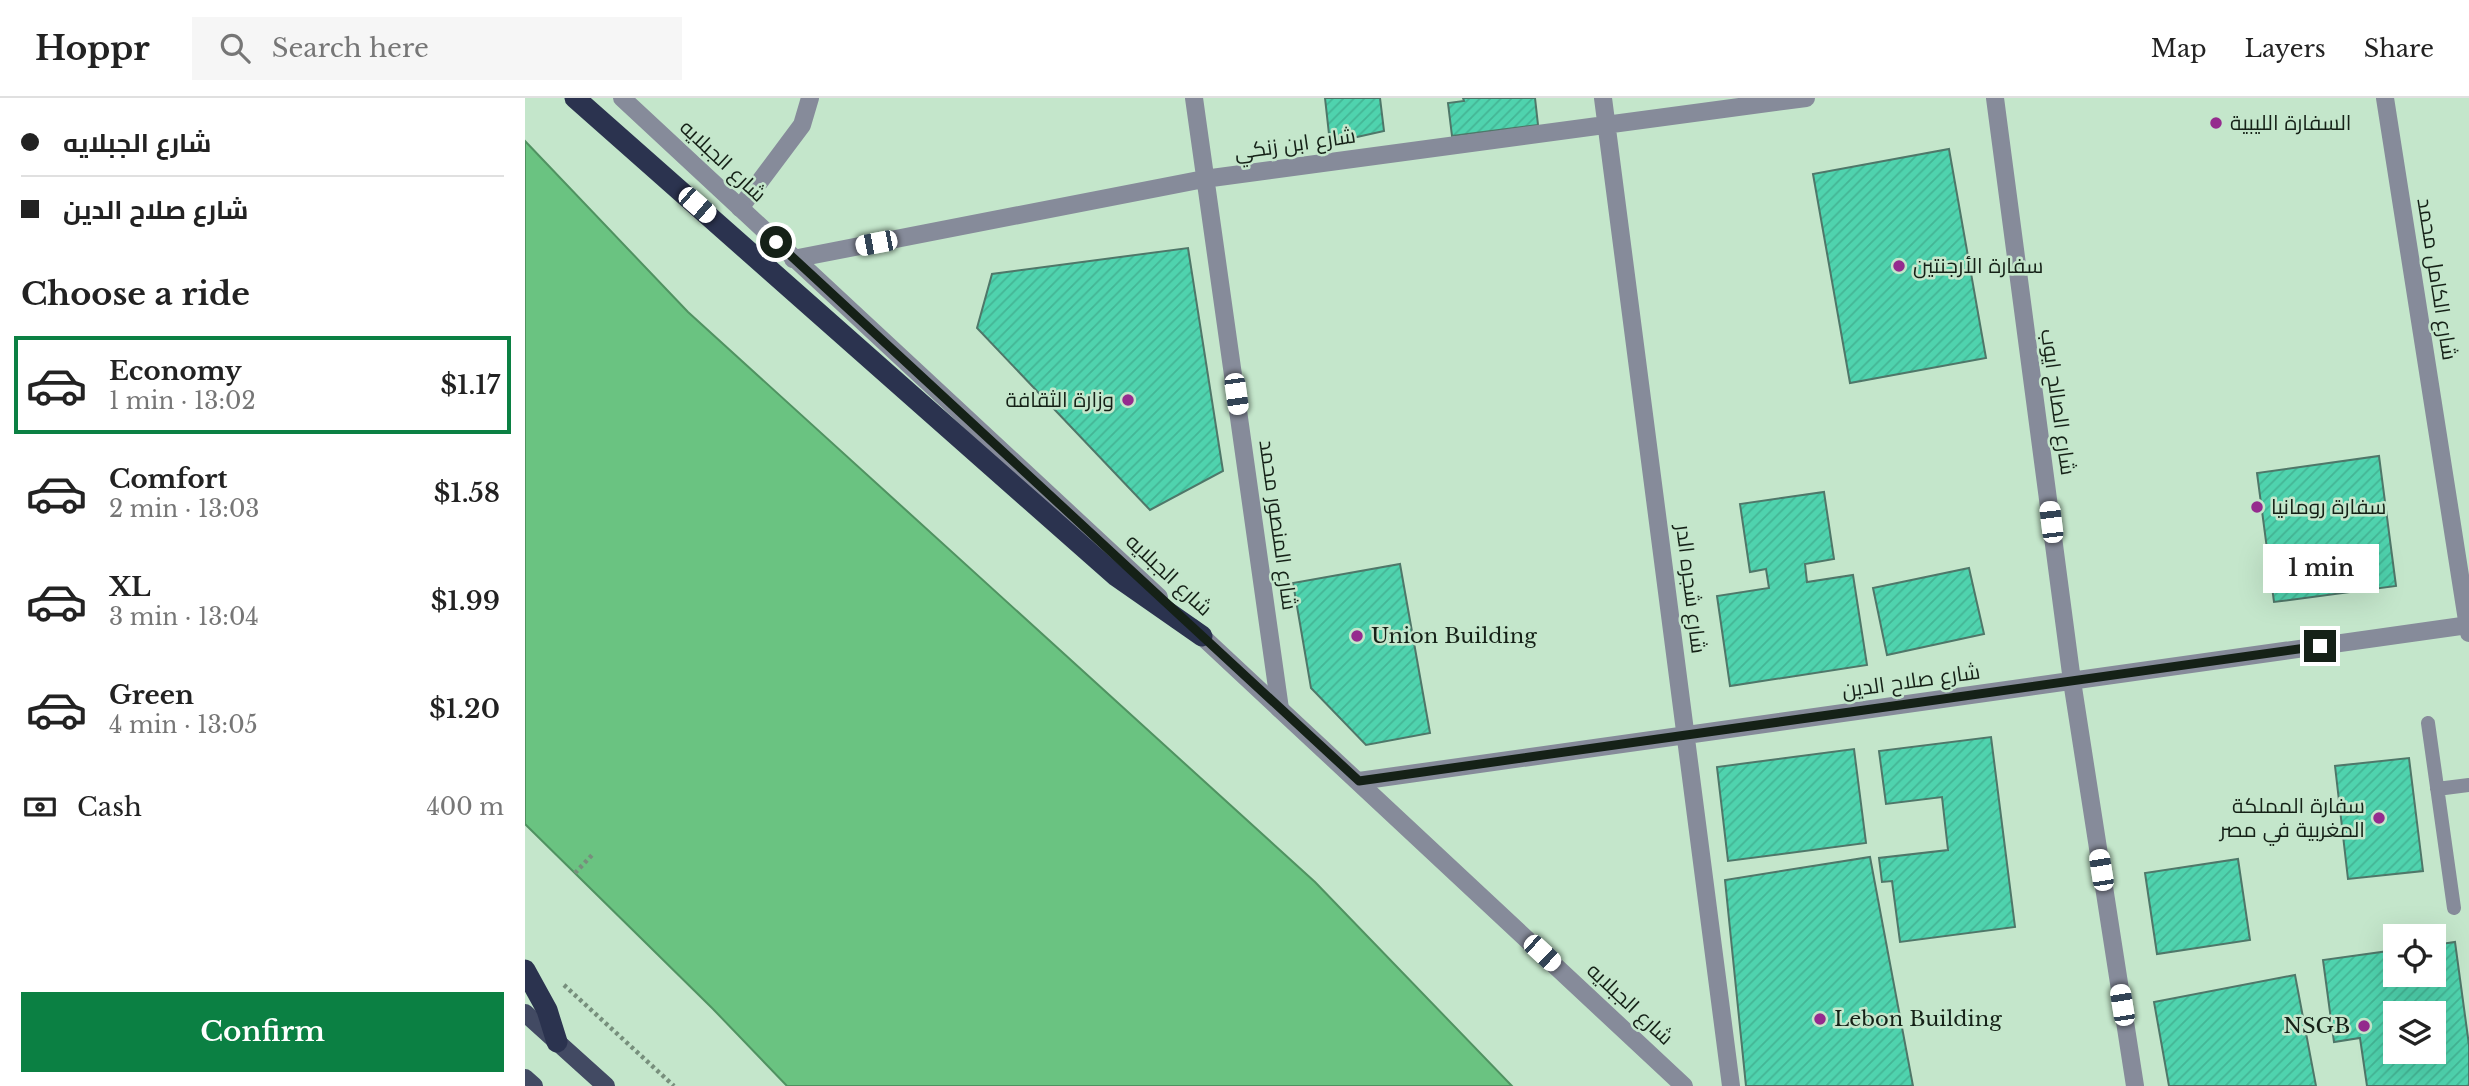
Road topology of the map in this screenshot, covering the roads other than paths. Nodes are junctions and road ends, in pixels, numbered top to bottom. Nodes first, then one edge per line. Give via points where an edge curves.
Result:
1 (575, 98) edge
2 (622, 98) edge
3 (810, 98) edge
4 (1193, 98) edge
5 (1603, 98) edge
6 (1806, 98) edge
7 (1995, 98) edge
8 (2385, 98) edge
9 (1607, 125) junction
10 (1204, 179) junction
11 (740, 208) junction
12 (793, 259) junction
13 (2469, 628) edge
14 (1202, 636) junction
15 (2072, 681) junction
16 (1280, 709) junction
17 (2428, 723) dead end
18 (1687, 735) junction
19 (1359, 781) junction
20 (2469, 785) edge
21 (2437, 789) junction
22 (2455, 908) dead end
23 (529, 975) edge
24 (525, 1013) edge
25 (557, 1042) junction
26 (525, 1078) edge
27 (534, 1086) edge
28 (606, 1086) edge
29 (1684, 1086) edge
30 (1731, 1086) edge
31 (2135, 1086) edge

1 - 14 highway via 1116,576
2 - 11 street, شارع الجبلايه
3 - 11 street via 802,125
4 - 10 street, شارع المنصور محمد
5 - 9 street, شارع شجره الدر
6 - 9 street, شارع ابن زنكي
7 - 15 street, شارع الصالح ايوب
8 - 13 street, شارع الكامل محمد
9 - 10 street, شارع ابن زنكي
9 - 18 street, شارع شجره الدر
10 - 12 street, شارع ابن زنكي
10 - 16 street, شارع المنصور محمد
11 - 12 street, شارع الجبلايه
12 - 14 street, شارع الجبلايه
13 - 15 street, شارع صلاح الدين
14 - 16 street, شارع الجبلايه
15 - 18 street, شارع صلاح الدين
15 - 31 street, شارع الصالح ايوب
16 - 19 street, شارع الجبلايه
17 - 21 lane
18 - 19 street, شارع صلاح الدين
18 - 30 street, شارع شجره الدر
19 - 29 street, شارع الجبلايه
20 - 21 lane
21 - 22 lane
23 - 25 highway
24 - 25 main road
25 - 28 main road
26 - 27 main road

